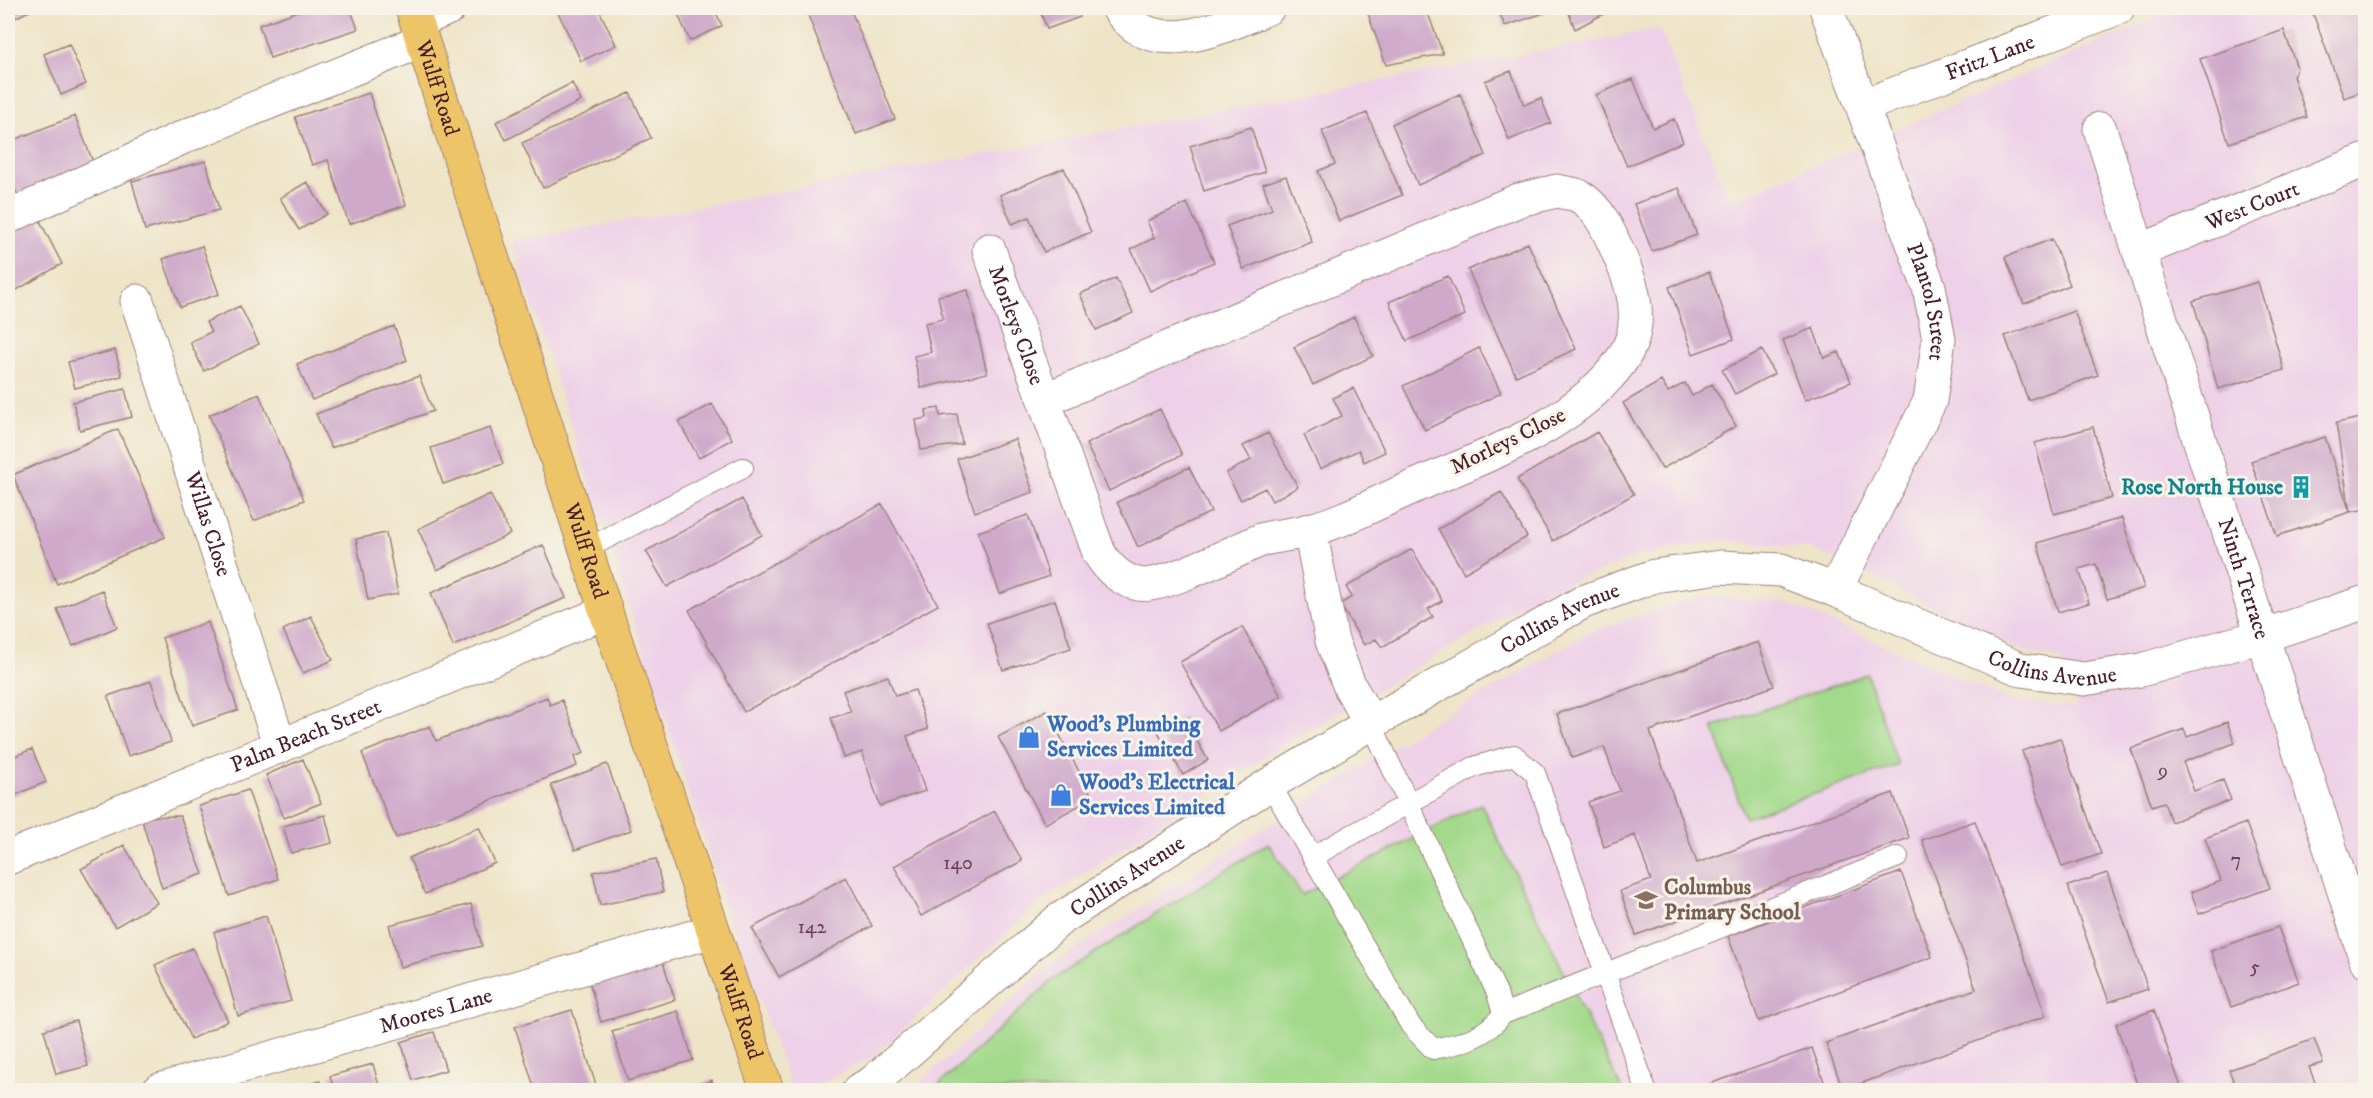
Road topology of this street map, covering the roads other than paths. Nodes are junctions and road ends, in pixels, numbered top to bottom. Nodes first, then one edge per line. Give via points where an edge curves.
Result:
1 (449, 8) edge
2 (1118, 8) edge
3 (1268, 8) edge
4 (1826, 8) edge
5 (2118, 8) edge
6 (417, 24) edge
7 (1863, 106) junction
8 (2100, 129) dead end
9 (2366, 160) edge
10 (8, 217) edge
11 (989, 250) dead end
12 (2139, 251) junction
13 (137, 300) dead end
14 (1044, 400) junction
15 (743, 468) dead end
16 (1310, 530) junction
17 (586, 549) junction
18 (1834, 590) junction
19 (2366, 602) edge
20 (606, 612) junction
21 (2262, 636) junction
22 (1371, 723) junction
23 (280, 747) junction
24 (1270, 784) junction
25 (1409, 804) junction
26 (1312, 857) junction
27 (1898, 857) dead end
28 (8, 858) edge
29 (713, 931) junction
30 (2366, 960) edge
31 (1605, 972) junction
32 (1503, 1014) junction
33 (159, 1090) edge
34 (767, 1090) edge
35 (859, 1090) edge
36 (1646, 1090) edge

1 - 6 street
2 - 3 street via 1124,17 1150,33 1183,37 1215,30
4 - 7 street, Plantol Street
5 - 7 street, Fritz Lane
6 - 10 street
6 - 17 main road, Wulff Road
7 - 18 street, Plantol Street via 1929,287 1939,339 1930,401
8 - 12 street, Ninth Terrace
9 - 12 street, West Court
11 - 14 street, Morleys Close
12 - 21 street, Ninth Terrace
13 - 23 street, Willas Close
14 - 16 street, Morleys Close via 1099,553 1120,578 1147,585 1164,581 1275,535
14 - 16 street, Morleys Close via 1519,200 1557,191 1588,202 1609,232 1636,303 1632,340 1614,370 1556,422
15 - 17 lane
16 - 22 street via 1332,641 1350,687
17 - 20 main road, Wulff Road
18 - 21 street, Collins Avenue via 2022,670 2084,679 2141,670
18 - 22 street, Collins Avenue via 1781,570 1720,567 1654,576 1583,602
19 - 21 street, Collins Avenue
20 - 23 street, Palm Beach Street
20 - 29 main road, Wulff Road
21 - 30 street, Ninth Terrace
22 - 24 street, Collins Avenue
22 - 25 lane
23 - 28 street, Palm Beach Street
24 - 26 lane
24 - 35 street, Collins Avenue via 1059,920 872,1083
25 - 26 lane
25 - 31 lane via 1473,767 1514,755 1535,773
25 - 32 lane via 1497,993
26 - 32 lane via 1411,1026 1433,1049 1460,1044 1493,1028
27 - 31 lane
29 - 33 street, Moores Lane
29 - 34 main road, Wulff Road
31 - 32 lane
31 - 36 lane

